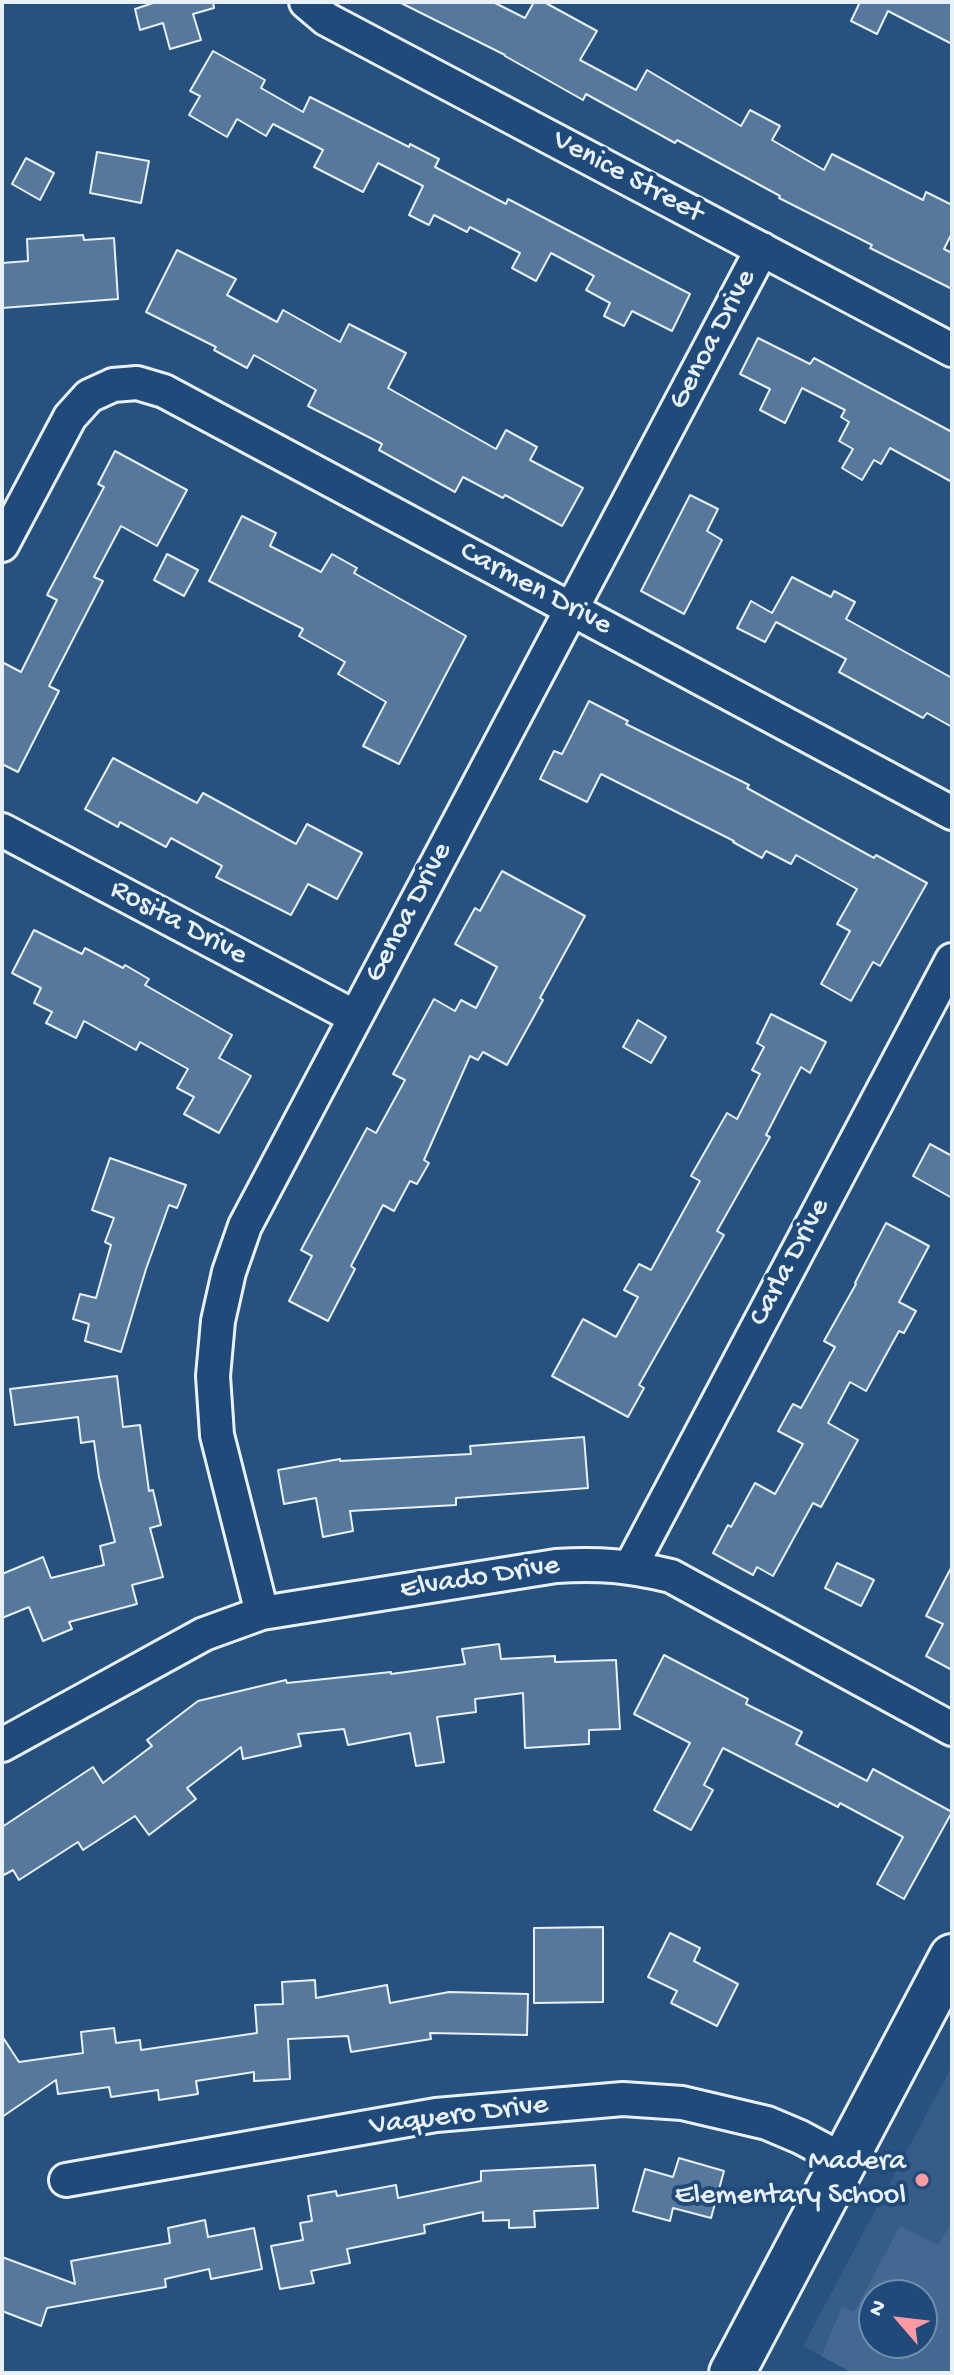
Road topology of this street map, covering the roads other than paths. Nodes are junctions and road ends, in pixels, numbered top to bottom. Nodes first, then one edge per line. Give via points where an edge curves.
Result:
1 (306, 2) edge
2 (762, 249) junction
3 (952, 350) edge
4 (2, 545) edge
5 (571, 609) junction
6 (952, 813) edge
7 (2, 830) edge
8 (952, 960) edge
9 (355, 1017) junction
10 (631, 1566) junction
11 (262, 1613) junction
12 (952, 1729) edge
13 (4, 1737) edge
14 (952, 1957) edge
15 (845, 2161) junction
16 (66, 2180) dead end
17 (732, 2373) edge

1 - 2 street, Venice Street via 326,19
2 - 3 street, Venice Street
2 - 5 street, Genoa Drive
4 - 5 street, Carmen Drive via 70,417 89,396 113,385 137,383 164,391
5 - 6 street, Carmen Drive
5 - 9 street, Genoa Drive
7 - 9 street, Rosita Drive
8 - 10 street, Carla Drive
9 - 11 street, Genoa Drive via 245,1226 218,1321 213,1376 217,1435
10 - 11 street, Elvado Drive via 556,1566
10 - 12 street, Elvado Drive via 671,1576
11 - 13 street, Elvado Drive via 204,1634
14 - 15 main road
15 - 16 street, Vaquero Drive via 767,2123 682,2103 623,2099 436,2115
15 - 17 main road

